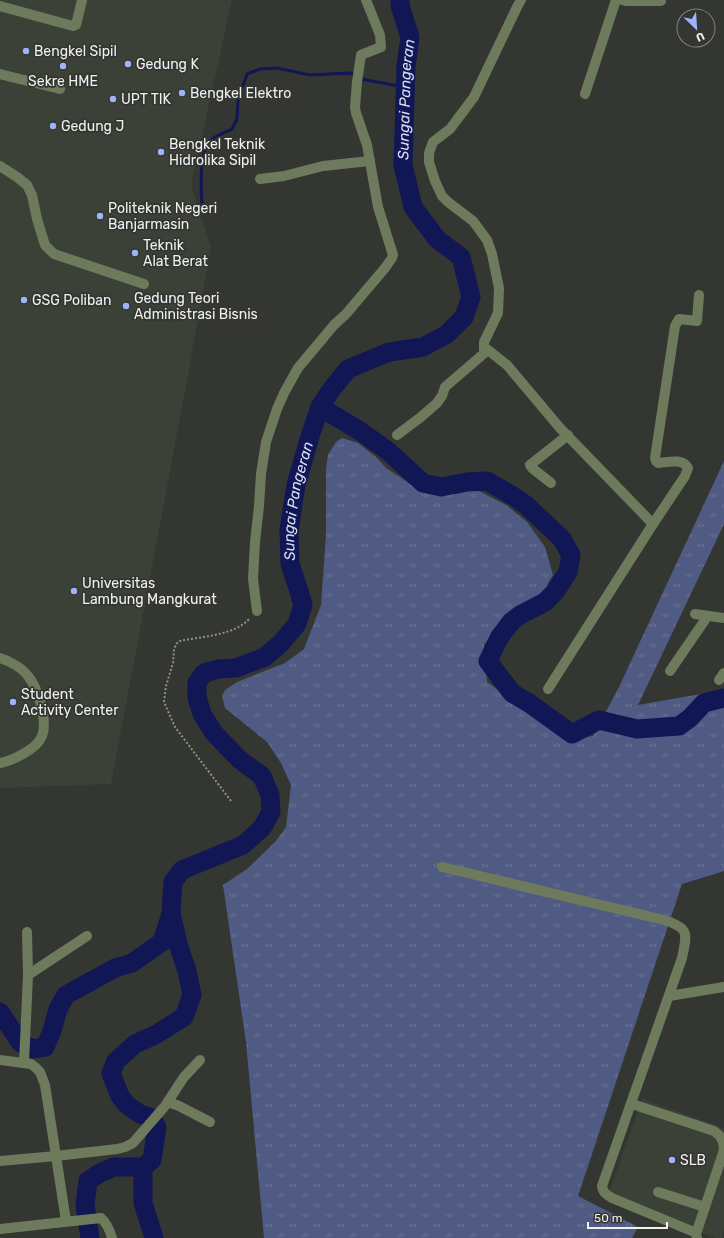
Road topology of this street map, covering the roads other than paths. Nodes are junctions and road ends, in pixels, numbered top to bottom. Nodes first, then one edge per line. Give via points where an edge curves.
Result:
1 (82, 0) edge
2 (366, 0) edge
3 (521, 0) edge
4 (616, 0) edge
5 (622, 0) edge
6 (662, 1) edge
7 (0, 6) edge
8 (0, 74) edge
9 (60, 90) dead end
10 (585, 94) dead end
11 (370, 161) junction
12 (0, 166) edge
13 (260, 179) dead end
14 (144, 284) dead end
15 (698, 295) dead end
16 (488, 350) junction
17 (397, 435) dead end
18 (568, 435) junction
19 (551, 483) dead end
20 (654, 524) junction
21 (257, 611) road end
22 (695, 614) dead end
23 (707, 617) junction
24 (724, 618) edge
25 (0, 658) edge
26 (670, 671) dead end
27 (548, 689) dead end
28 (0, 764) edge
29 (442, 867) dead end
30 (27, 932) dead end
31 (87, 936) dead end
32 (28, 975) junction
33 (724, 987) edge
34 (669, 996) junction
35 (0, 1060) edge
36 (200, 1060) dead end
37 (24, 1063) junction
38 (167, 1104) junction
39 (632, 1104) junction
40 (210, 1122) dead end
41 (56, 1156) junction
42 (0, 1161) edge
43 (658, 1192) dead end
44 (705, 1207) junction
45 (66, 1221) junction
46 (0, 1229) edge
47 (696, 1236) edge
48 (112, 1238) edge

1 - 7 street via 76,25 72,26
2 - 11 street via 380,35 381,47 361,55 358,69 356,113
3 - 16 street via 474,97 450,129 433,142 429,153 429,162 442,196 474,222 487,240 492,254 499,288 498,313 484,342 484,348
4 - 10 street
5 - 6 street
8 - 9 street
11 - 13 street via 323,166
11 - 21 street via 378,207 392,258 298,368 277,409 266,442 261,474 253,578
12 - 14 street via 27,185 45,245 54,254
15 - 20 street via 697,321 679,319 675,326 655,458 658,463 680,462 688,468
16 - 17 street via 445,387 437,403
16 - 18 street via 508,365
18 - 19 street via 530,465
18 - 20 street
20 - 27 street
22 - 23 street
23 - 24 street
23 - 26 street
25 - 28 street via 13,664 32,681 44,721 41,739 34,746
29 - 34 street via 675,924 682,928 686,935 682,958
30 - 32 street
31 - 32 street
32 - 37 street
33 - 34 street
34 - 39 street
35 - 37 street
36 - 38 street via 184,1077
37 - 41 street via 35,1066 43,1077
38 - 40 street via 179,1106
38 - 41 street via 133,1143 125,1147
39 - 44 street via 710,1130 720,1136 724,1150
39 - 47 street via 602,1186 604,1192
41 - 42 street
41 - 45 street
43 - 44 street
44 - 47 street
45 - 46 street
45 - 48 street via 101,1218

